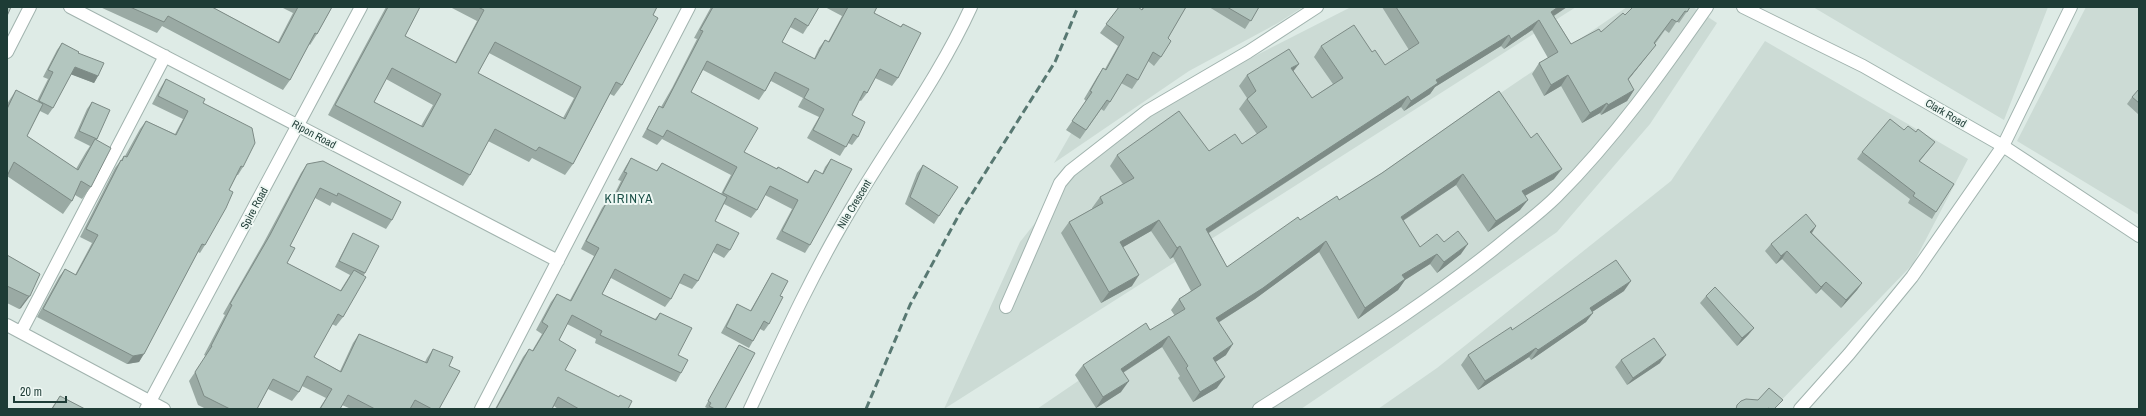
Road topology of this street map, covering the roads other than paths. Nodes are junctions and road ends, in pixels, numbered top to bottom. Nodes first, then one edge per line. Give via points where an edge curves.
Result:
1 (30, 7) edge
2 (70, 7) edge
3 (361, 7) edge
4 (688, 7) edge
5 (971, 7) edge
6 (1317, 7) edge
7 (1707, 7) edge
8 (1743, 7) edge
9 (2071, 7) edge
10 (7, 52) edge
11 (165, 56) junction
12 (299, 126) junction
13 (2003, 146) junction
14 (2139, 236) edge
15 (558, 261) junction
16 (1006, 307) dead end
17 (7, 325) edge
18 (21, 332) junction
19 (148, 405) edge
20 (164, 409) edge
21 (482, 409) edge
22 (750, 409) edge
23 (1259, 409) edge
24 (1800, 409) edge

1 - 10 street
2 - 11 street, Ripon Road
3 - 12 street, Spire Road
4 - 15 street
5 - 22 street, Nile Crescent via 934,79 854,203 819,264
6 - 16 street via 1248,52 1147,111 1070,171 1060,183
7 - 23 street via 1646,94 1603,147 1556,197 1482,259 1406,314
8 - 13 street, Clark Road via 1863,66
9 - 13 street
11 - 12 street, Ripon Road
11 - 18 street
12 - 15 street, Ripon Road
12 - 19 street, Spire Road
13 - 14 street, Clark Road
13 - 24 street via 1912,277
15 - 21 street
17 - 18 street
18 - 19 street
19 - 20 street

